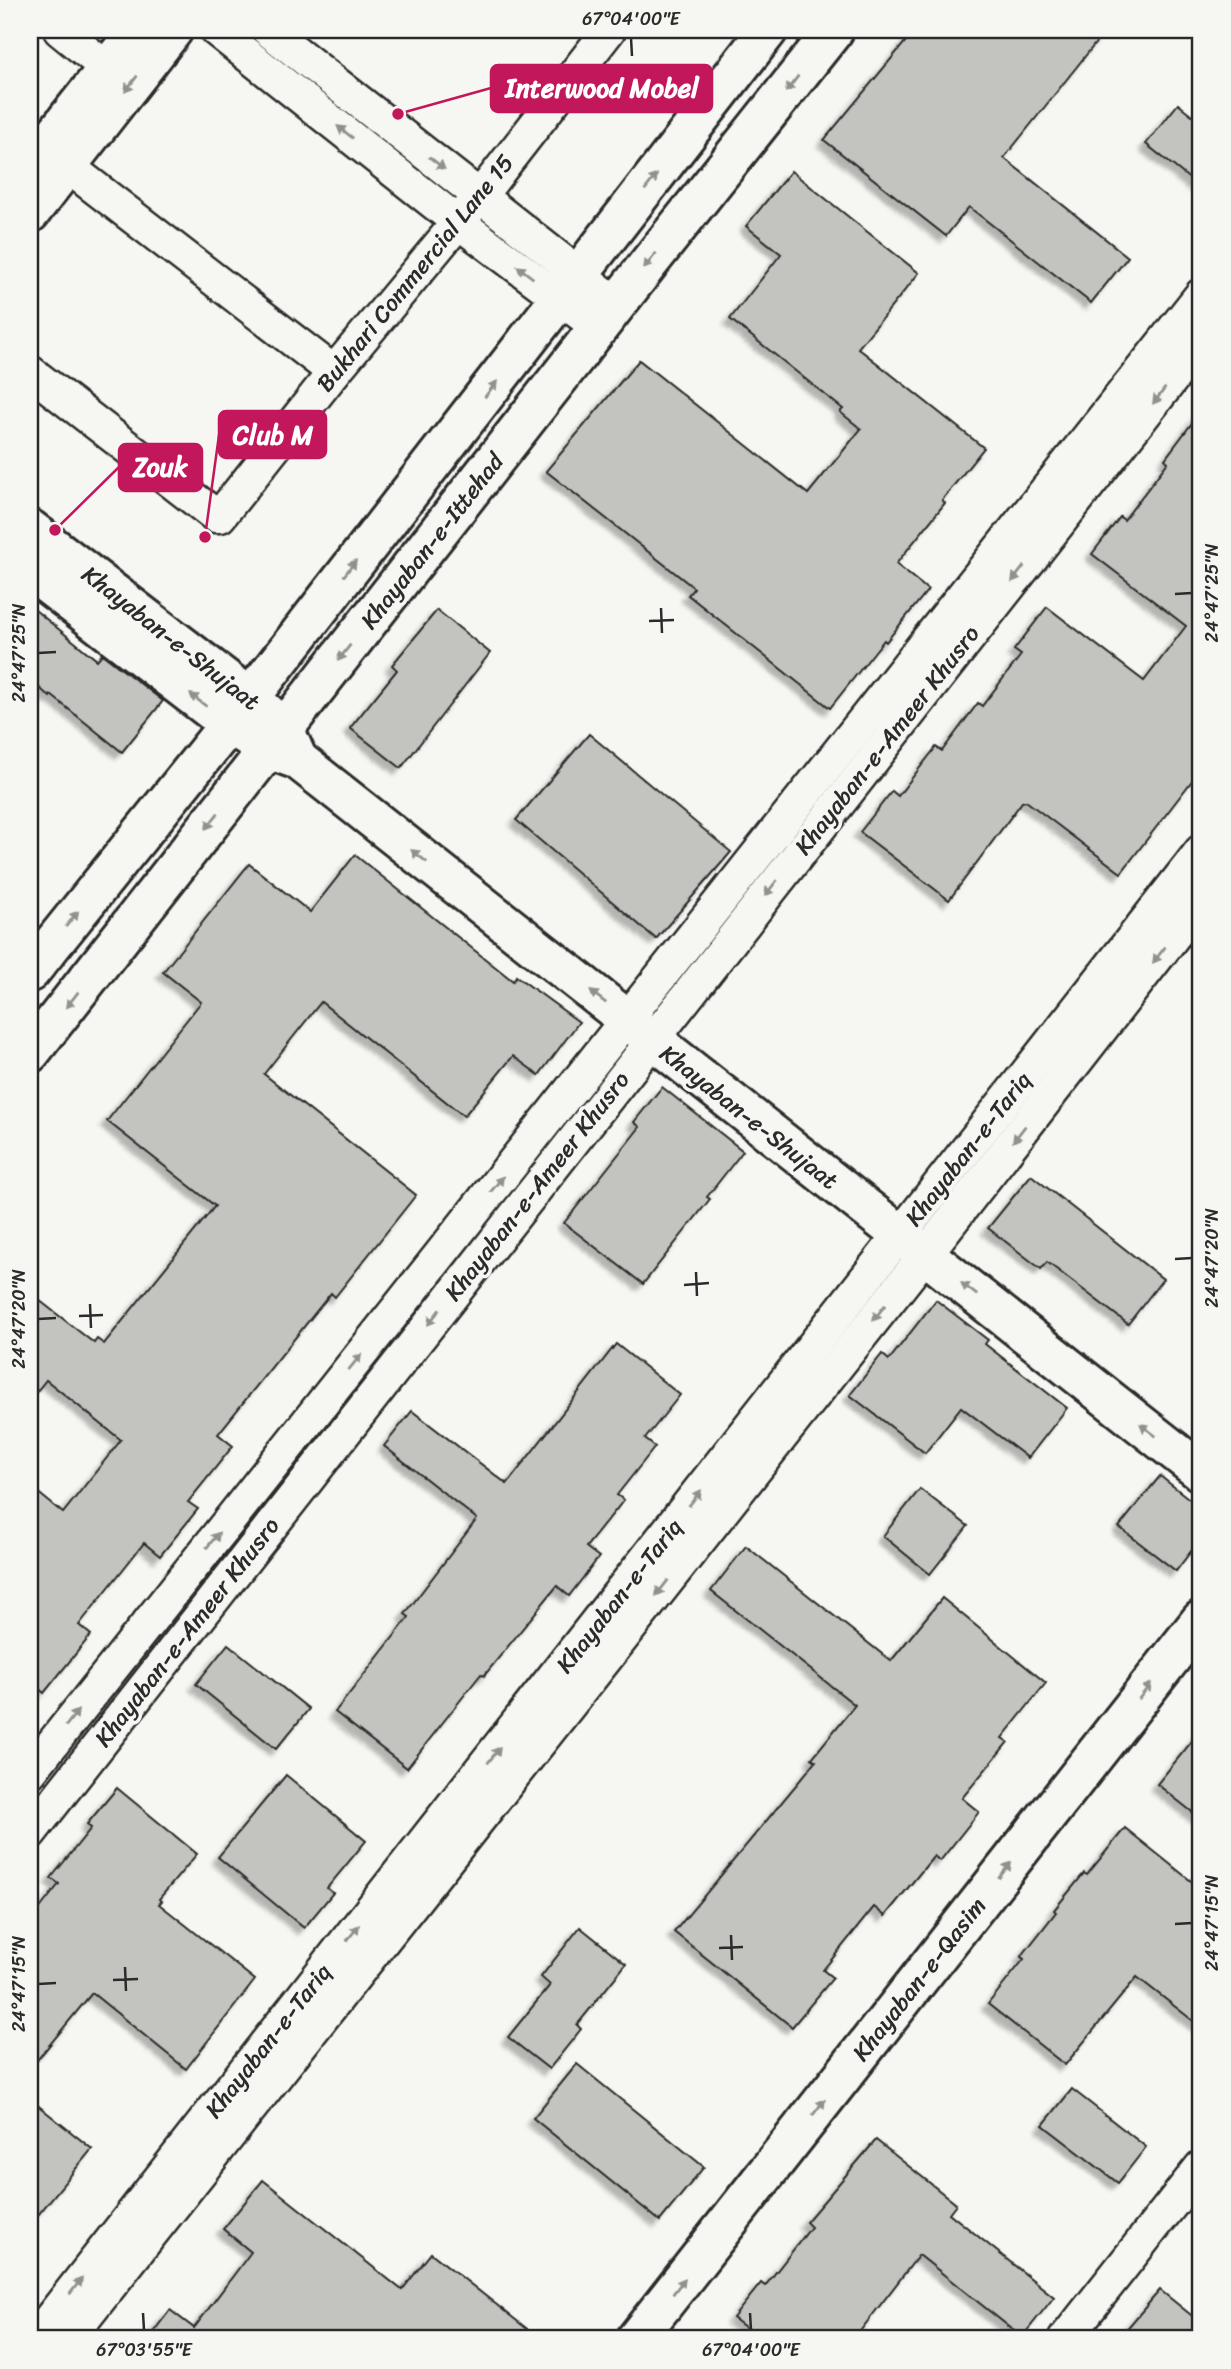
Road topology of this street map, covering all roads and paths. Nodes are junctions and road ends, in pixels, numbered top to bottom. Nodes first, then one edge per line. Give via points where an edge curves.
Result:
1 (60, 30) edge
2 (139, 30) edge
3 (173, 30) edge
4 (216, 30) edge
5 (268, 30) edge
6 (609, 30) edge
7 (768, 30) edge
8 (834, 30) edge
9 (108, 69) junction
10 (43, 154) edge
11 (480, 196) junction
12 (30, 213) edge
13 (458, 222) junction
14 (570, 287) junction
15 (1201, 295) edge
16 (608, 316) junction
17 (1201, 342) edge
18 (30, 372) edge
19 (334, 372) junction
20 (30, 529) edge
21 (30, 571) edge
22 (237, 713) junction
23 (279, 744) junction
24 (1201, 850) edge
25 (1201, 901) edge
26 (30, 972) edge
27 (640, 1030) junction
28 (30, 1053) edge
29 (913, 1245) junction
30 (1201, 1472) edge
31 (176, 1586) junction
32 (202, 1613) junction
33 (1201, 1620) edge
34 (132, 1641) junction
35 (1201, 1661) edge
36 (163, 1663) junction
37 (30, 1772) edge
38 (30, 1833) edge
39 (1201, 2166) edge
40 (158, 2203) junction
41 (34, 2339) edge
42 (68, 2339) edge
43 (636, 2339) edge
44 (670, 2339) edge
45 (1065, 2339) edge

1 - 9 street
2 - 9 main road
3 -> 10 main road
13 -> 4 street
5 -> 11 street
6 - 11 street, Bukhari Commercial Lane 15
14 -> 7 main road, Khayaban-e-Ittehad
8 -> 16 main road, Khayaban-e-Ittehad
9 - 10 main road
10 - 12 main road
10 - 19 street
11 - 13 street, Bukhari Commercial Lane 15
11 - 14 street
14 -> 13 street
13 - 19 street, Bukhari Commercial Lane 15
14 - 16 street
22 -> 14 main road, Khayaban-e-Ittehad
15 - 27 street, Khayaban-e-Ameer Khusro
16 -> 23 main road, Khayaban-e-Ittehad
17 -> 27 street, Khayaban-e-Ameer Khusro
18 - 19 street, Bukhari Commercial Lane 15 via 216,516
20 - 22 main road, Khayaban-e-Shujaat
22 -> 21 main road, Khayaban-e-Shujaat
22 - 23 main road via 260,697 268,710 283,716
22 - 23 main road via 223,741 239,745 249,758
26 -> 22 main road, Khayaban-e-Ittehad
27 -> 23 main road, Khayaban-e-Shujaat
23 -> 28 main road, Khayaban-e-Ittehad
24 - 29 street, Khayaban-e-Tariq
25 -> 29 street, Khayaban-e-Tariq
27 - 29 main road, Khayaban-e-Shujaat
31 -> 27 street, Khayaban-e-Ameer Khusro
27 -> 32 street, Khayaban-e-Ameer Khusro
30 -> 29 main road, Khayaban-e-Shujaat
29 - 40 street, Khayaban-e-Tariq
31 - 32 street via 173,1598 179,1609 190,1615
31 - 34 street, Khayaban-e-Ameer Khusro
32 - 36 street, Khayaban-e-Ameer Khusro
43 -> 33 main road, Khayaban-e-Qasim
34 - 36 street via 141,1634 159,1636 166,1652
37 -> 34 street, Khayaban-e-Ameer Khusro
35 - 44 main road, Khayaban-e-Qasim
36 - 38 street, Khayaban-e-Ameer Khusro
39 - 45 street
41 -> 40 street, Khayaban-e-Tariq
40 - 42 street, Khayaban-e-Tariq

